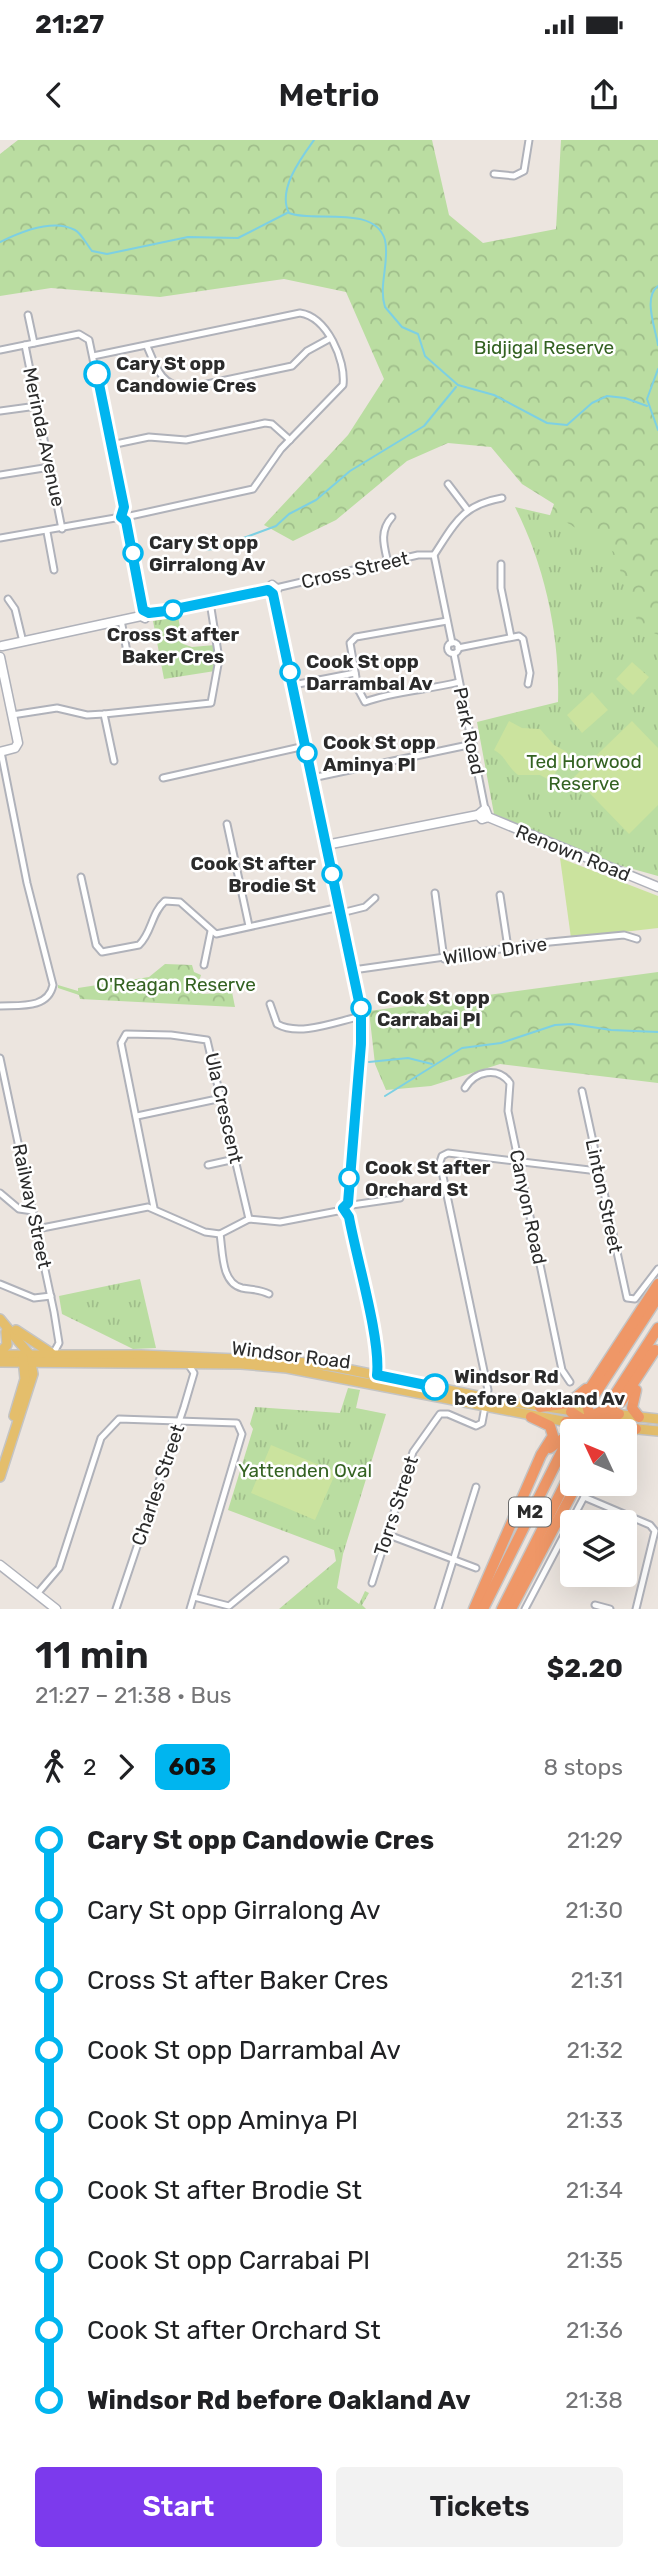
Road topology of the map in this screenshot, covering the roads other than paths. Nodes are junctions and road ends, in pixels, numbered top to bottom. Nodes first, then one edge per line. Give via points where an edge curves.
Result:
1 (529, 140) edge
2 (494, 174) dead end
3 (28, 315) dead end
4 (330, 339) junction
5 (34, 343) junction
6 (25, 345) junction
7 (148, 346) junction
8 (0, 350) edge
9 (93, 356) junction
10 (37, 406) junction
11 (0, 411) edge
12 (290, 440) junction
13 (111, 445) junction
14 (50, 467) junction
15 (0, 475) edge
16 (448, 484) dead end
17 (502, 498) dead end
18 (467, 509) junction
19 (125, 516) junction
20 (392, 517) dead end
21 (62, 529) junction
22 (47, 532) junction
23 (0, 538) edge
24 (434, 555) junction
25 (388, 563) junction
26 (501, 564) dead end
27 (54, 570) dead end
28 (272, 591) junction
29 (9, 599) dead end
30 (210, 602) junction
31 (144, 613) junction
32 (121, 621) junction
33 (447, 621) junction
34 (511, 637) junction
35 (23, 642) junction
36 (452, 643) junction
37 (1, 647) edge
38 (456, 651) junction
39 (0, 657) edge
40 (128, 657) dead end
41 (355, 674) junction
42 (458, 682) junction
43 (528, 684) dead end
44 (293, 685) junction
45 (12, 715) junction
46 (104, 715) junction
47 (473, 744) junction
48 (305, 746) junction
49 (0, 752) edge
50 (114, 761) dead end
51 (312, 778) junction
52 (163, 779) dead end
53 (484, 814) junction
54 (227, 824) dead end
55 (326, 845) junction
56 (81, 877) dead end
57 (658, 887) edge
58 (435, 893) dead end
59 (500, 895) dead end
60 (374, 898) dead end
61 (340, 910) junction
62 (249, 926) junction
63 (211, 931) junction
64 (637, 939) dead end
65 (508, 948) junction
66 (444, 959) junction
67 (204, 965) dead end
68 (353, 970) junction
69 (270, 1004) dead end
70 (0, 1006) edge
71 (362, 1016) junction
72 (0, 1058) edge
73 (1, 1066) edge
74 (465, 1088) dead end
75 (582, 1091) dead end
76 (222, 1098) junction
77 (137, 1116) junction
78 (235, 1159) junction
79 (518, 1161) junction
80 (208, 1166) dead end
81 (598, 1171) junction
82 (0, 1193) edge
83 (400, 1198) dead end
84 (154, 1208) junction
85 (348, 1208) junction
86 (33, 1211) junction
87 (249, 1219) junction
88 (37, 1229) junction
89 (220, 1234) junction
90 (658, 1269) edge
91 (0, 1284) edge
92 (658, 1284) edge
93 (269, 1294) dead end
94 (51, 1296) junction
95 (658, 1297) edge
96 (3, 1325) edge
97 (658, 1328) edge
98 (657, 1348) edge
99 (0, 1353) edge
100 (27, 1358) junction
101 (55, 1358) junction
102 (0, 1363) edge
103 (187, 1364) junction
104 (596, 1375) junction
105 (376, 1380) junction
106 (32, 1382) junction
107 (570, 1382) dead end
108 (590, 1402) dead end
109 (487, 1403) junction
110 (609, 1404) dead end
111 (540, 1407) junction
112 (571, 1412) joint
113 (619, 1415) joint
114 (531, 1417) junction
115 (639, 1417) junction
116 (589, 1419) edge
117 (592, 1419) edge
118 (594, 1419) edge
119 (597, 1419) edge
120 (658, 1419) edge
121 (181, 1421) junction
122 (560, 1421) edge
123 (637, 1429) edge
124 (658, 1431) edge
125 (560, 1440) edge
126 (560, 1455) edge
127 (0, 1462) edge
128 (535, 1473) junction
129 (0, 1477) edge
130 (476, 1487) dead end
131 (560, 1494) edge
132 (571, 1496) edge
133 (584, 1497) joint
134 (386, 1534) junction
135 (453, 1559) junction
136 (285, 1560) dead end
137 (476, 1568) dead end
138 (2, 1569) edge
139 (372, 1583) dead end
140 (37, 1594) junction
141 (194, 1597) junction
142 (595, 1605) dead end
143 (52, 1608) edge
144 (116, 1609) edge
145 (190, 1609) edge
146 (438, 1609) edge
147 (474, 1609) edge
148 (483, 1609) edge
149 (502, 1609) edge
150 (511, 1609) edge
151 (525, 1609) edge
152 (610, 1609) edge
153 (636, 1609) edge

1 - 2 street via 524,171 514,176
3 - 5 street
4 - 7 street via 316,318 300,313
4 - 7 street via 307,351 292,366 188,388 164,381
4 - 12 street via 344,372 343,385
5 - 6 street
5 - 9 street via 82,334 89,340
6 - 8 street
6 - 10 street, Merinda Avenue
7 - 9 street
9 - 13 street
10 - 11 street
10 - 14 street, Merinda Avenue
12 - 13 street via 265,423 186,440 149,437
12 - 19 street via 247,492
13 - 19 street
14 - 15 street
14 - 21 street, Merinda Avenue
16 - 18 street
17 - 18 street
18 - 24 street
19 - 21 street
19 - 31 street
20 - 25 street via 383,538
21 - 22 street
22 - 23 street
22 - 27 street
24 - 25 street, Cross Street
24 - 33 street
25 - 28 street, Cross Street
26 - 34 street
28 - 30 main road, Cross Street
28 - 44 main road
29 - 35 street
30 - 31 main road, Cross Street
30 - 46 street via 219,659 211,703
31 - 32 main road, Cross Street
32 - 35 main road, Cross Street
32 - 40 street
33 - 36 street
33 - 41 street via 356,636 350,643
34 - 38 street
34 - 43 street via 523,639
35 - 37 main road, Cross Street
36 - 38 street
36 - 38 street, Park Road via 447,650
38 - 42 street, Park Road
39 - 45 main road
41 - 42 street via 365,702
41 - 44 street
42 - 47 street, Park Road
44 - 48 main road
45 - 46 street via 57,708
45 - 49 main road via 18,745
46 - 50 street
47 - 51 street
47 - 53 street, Park Road
48 - 51 main road
48 - 52 street
49 - 70 street via 53,985 42,1002
51 - 55 main road
53 - 55 main road
53 - 57 main road, Renown Road
54 - 62 street
55 - 61 main road
56 - 63 street via 99,951 139,945 156,909 165,901 180,902
58 - 66 street
59 - 65 street
60 - 61 street via 365,907
61 - 62 street
61 - 68 main road
62 - 63 street via 223,934
63 - 67 street
64 - 65 street, Willow Drive via 624,935
65 - 66 street, Willow Drive
66 - 68 street, Willow Drive
68 - 71 main road
69 - 71 street via 276,1024 285,1028
71 - 85 main road
72 - 73 street, Railway Street
73 - 86 street, Railway Street
74 - 79 street, Canyon Road via 484,1073 500,1074 508,1080 508,1111
75 - 81 street, Linton Street
76 - 77 street
76 - 77 street, Ula Crescent via 207,1040 120,1034
76 - 78 street, Ula Crescent
77 - 84 street, Ula Crescent
78 - 80 street
78 - 87 street, Ula Crescent
79 - 81 street
79 - 107 street, Canyon Road via 562,1370
79 - 109 street via 448,1153 440,1162
81 - 90 street, Linton Street via 624,1292 630,1300
82 - 86 street via 19,1209
83 - 85 street
84 - 88 street
84 - 89 street via 205,1232
85 - 87 street via 280,1222
85 - 105 main road via 378,1359
86 - 88 street, Railway Street
87 - 89 street
88 - 94 street, Railway Street
89 - 93 street via 229,1280 235,1286
91 - 94 street via 34,1298
92 - 104 highway
94 - 101 street, Railway Street via 59,1343
95 - 108 highway
96 - 99 main road via 8,1345
96 - 100 main road
96 - 101 main road
97 - 110 highway
98 - 115 highway via 633,1399 632,1409
98 - 118 highway via 625,1398
99 - 100 main road, Windsor Road
100 - 101 main road, Windsor Road
100 - 102 main road, Windsor Road
100 - 106 main road
100 - 127 main road via 24,1386
101 - 103 main road, Windsor Road
101 - 105 main road, Windsor Road via 271,1360
101 - 106 main road
103 - 105 main road, Windsor Road via 287,1368
103 - 121 street, Charles Street via 194,1373
104 - 111 highway via 576,1400
104 - 117 highway via 584,1396
105 - 109 main road, Windsor Road
106 - 129 main road
109 - 111 main road, Windsor Road
109 - 114 main road, Windsor Road
109 - 134 street, Torrs Street via 482,1423 476,1426 448,1414 435,1419 413,1452
111 - 112 main road, Windsor Road
112 - 116 highway
113 - 115 main road
113 - 119 highway
114 - 122 main road, Windsor Road
114 - 128 highway via 548,1424 554,1434
115 - 120 main road
121 - 140 street via 120,1419 109,1427 101,1438 59,1568
121 - 141 street via 237,1423 242,1430
121 - 144 street, Charles Street
123 - 124 main road
125 - 128 highway
126 - 148 highway, M2
128 - 147 highway
130 - 135 street
131 - 149 highway, M2
132 - 150 highway
133 - 151 street
133 - 153 street via 650,1525 654,1531
134 - 135 street
134 - 139 street, Torrs Street
135 - 137 street
135 - 146 street
136 - 141 street via 229,1606
138 - 140 main road
140 - 143 main road
141 - 145 street
142 - 152 street

